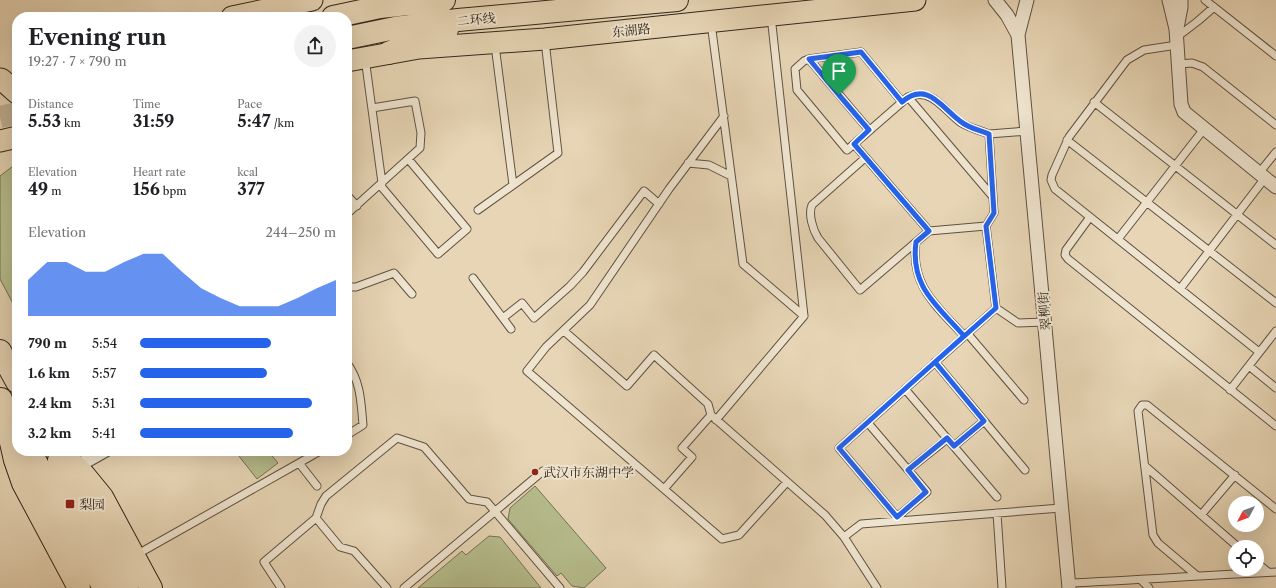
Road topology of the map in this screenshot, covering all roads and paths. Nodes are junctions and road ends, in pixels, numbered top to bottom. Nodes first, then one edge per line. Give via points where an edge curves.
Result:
1 (312, 0) edge
2 (444, 0) edge
3 (677, 0) edge
4 (915, 0) edge
5 (996, 0) edge
6 (1027, 0) edge
7 (1169, 0) edge
8 (1181, 0) edge
9 (1205, 0) edge
10 (1214, 7) junction
11 (256, 12) edge
12 (352, 13) edge
13 (771, 15) junction
14 (479, 18) junction
15 (711, 21) junction
16 (1018, 35) junction
17 (352, 37) edge
18 (1177, 37) junction
19 (545, 39) junction
20 (494, 43) junction
21 (388, 53) junction
22 (1276, 56) edge
23 (356, 59) edge
24 (809, 59) junction
25 (1178, 64) junction
26 (6, 78) edge
27 (12, 86) edge
28 (905, 100) junction
29 (1094, 102) junction
30 (372, 108) junction
31 (724, 116) junction
32 (1276, 125) edge
33 (1204, 129) junction
34 (869, 130) junction
35 (1027, 132) junction
36 (989, 134) junction
37 (1067, 140) junction
38 (854, 144) junction
39 (1276, 152) edge
40 (866, 158) junction
41 (409, 160) junction
42 (688, 163) junction
43 (1176, 166) junction
44 (731, 176) junction
45 (1262, 176) junction
46 (381, 184) junction
47 (513, 185) junction
48 (1276, 187) edge
49 (993, 197) junction
50 (352, 201) edge
51 (1147, 202) junction
52 (659, 204) junction
53 (356, 206) junction
54 (352, 210) edge
55 (478, 210) dead end
56 (1237, 214) junction
57 (1090, 217) junction
58 (986, 226) junction
59 (929, 231) junction
60 (1118, 239) junction
61 (916, 242) junction
62 (1276, 245) edge
63 (1209, 250) junction
64 (473, 278) dead end
65 (352, 287) edge
66 (1180, 289) junction
67 (412, 294) dead end
68 (1276, 303) edge
69 (996, 308) junction
70 (804, 316) junction
71 (502, 318) junction
72 (1045, 322) junction
73 (511, 329) dead end
74 (1276, 330) edge
75 (564, 331) junction
76 (966, 335) junction
77 (0, 351) edge
78 (1259, 352) junction
79 (935, 362) junction
80 (1249, 366) junction
81 (352, 370) edge
82 (12, 373) edge
83 (1276, 388) edge
84 (905, 389) junction
85 (1230, 390) junction
86 (1, 398) edge
87 (1024, 400) dead end
88 (710, 415) junction
89 (12, 418) edge
90 (716, 420) junction
91 (984, 421) junction
92 (868, 423) junction
93 (1276, 426) edge
94 (352, 432) edge
95 (947, 438) junction
96 (954, 446) junction
97 (12, 447) edge
98 (14, 456) edge
99 (33, 456) edge
100 (58, 456) edge
101 (85, 456) edge
102 (92, 456) edge
103 (311, 456) edge
104 (70, 462) edge
105 (299, 463) junction
106 (1144, 466) junction
107 (908, 470) junction
108 (1025, 470) dead end
109 (543, 471) dead end
110 (1235, 475) junction
111 (787, 482) junction
112 (317, 486) dead end
113 (664, 489) junction
114 (997, 497) dead end
115 (1060, 508) junction
116 (1276, 508) edge
117 (495, 511) junction
118 (997, 513) junction
119 (1201, 515) junction
120 (316, 518) junction
121 (844, 537) junction
122 (1230, 540) edge
123 (134, 556) junction
124 (1264, 569) edge
125 (1268, 572) junction
126 (1276, 572) edge
127 (1196, 575) junction
128 (1141, 580) junction
129 (1068, 585) edge
130 (79, 588) edge
131 (104, 588) edge
132 (127, 588) edge
133 (150, 588) edge
134 (281, 588) edge
135 (387, 588) edge
136 (404, 588) edge
137 (560, 588) edge
138 (877, 588) edge
139 (1002, 588) edge
140 (1149, 588) edge

1 - 11 main road
2 - 12 highway, 二环线
3 - 14 highway, 二环线
4 - 13 main road, 东湖路
5 - 16 street
6 - 16 street
7 - 18 street
8 - 18 street
9 - 10 lane
10 - 18 lane
10 - 22 lane
13 - 15 main road, 东湖路
13 - 70 lane
14 - 17 highway, 二环线 via 395,28
14 - 21 highway
15 - 19 main road, 东湖路
15 - 31 lane
16 - 35 street, 翠柳街
18 - 25 street
18 - 29 lane via 1133,55
19 - 20 main road, 东湖路
19 - 47 lane via 558,153
20 - 21 main road, 东湖路 via 419,48
20 - 47 lane
21 - 23 main road, 东湖路
23 - 30 lane
24 - 28 lane via 861,52
24 - 34 lane
24 - 38 lane via 795,69 797,90 847,150
25 - 32 lane via 1192,63 1204,67
25 - 33 street via 1182,107 1188,116
26 - 27 main road
28 - 34 lane
28 - 36 lane via 918,94 933,98 961,122
28 - 49 lane
29 - 37 lane
29 - 43 lane
30 - 41 lane via 415,101 421,142 420,148
30 - 46 lane
31 - 42 lane
31 - 44 lane
33 - 43 lane
33 - 45 street
34 - 38 lane
35 - 36 lane
35 - 72 street, 翠柳街
36 - 49 lane
37 - 51 lane
37 - 57 lane via 1052,175 1052,184
38 - 40 lane
39 - 45 lane
40 - 59 lane
40 - 61 lane via 812,205 810,209 814,232 860,290
41 - 46 lane
41 - 46 lane via 467,229 438,254
42 - 44 lane via 709,164
42 - 52 lane
43 - 51 lane
43 - 56 lane
44 - 70 lane via 743,264
45 - 48 street
45 - 56 lane
46 - 53 lane
47 - 55 lane
49 - 58 lane via 994,213
50 - 53 lane
51 - 60 lane
51 - 63 lane
52 - 71 lane via 644,191 583,272 556,300 534,318 522,303
52 - 75 lane via 590,305
53 - 54 lane
56 - 62 lane
56 - 63 lane
57 - 60 lane
57 - 85 lane via 1067,248 1067,257
58 - 59 lane
58 - 69 lane
59 - 61 lane
60 - 66 lane
61 - 76 lane via 915,263 919,281 929,296
63 - 66 lane
63 - 68 lane
64 - 71 lane
65 - 67 lane via 394,273
66 - 78 lane
69 - 72 lane via 1018,324
69 - 76 lane
70 - 90 lane
71 - 73 lane
72 - 115 street, 翠柳街
74 - 78 lane
75 - 88 lane via 626,386 654,355 708,404
75 - 113 lane via 546,347 527,371
76 - 79 lane
76 - 87 lane
77 - 82 highway
78 - 80 lane
79 - 84 lane
79 - 91 lane
80 - 83 lane
80 - 85 lane
81 - 94 lane via 359,387 363,425
84 - 92 lane
84 - 95 lane
85 - 93 lane
86 - 89 highway
86 - 97 highway
88 - 90 lane
88 - 113 lane via 682,448 692,457
90 - 111 lane
91 - 96 lane
91 - 108 lane
92 - 107 lane
92 - 107 lane via 839,448 897,517 926,492
95 - 96 lane
95 - 107 lane
96 - 114 lane
98 - 130 highway via 23,483
99 - 131 highway
100 - 132 highway
101 - 104 lane
102 - 104 lane
103 - 105 lane
104 - 123 highway via 102,497
105 - 112 lane
105 - 123 lane
106 - 110 lane via 1138,411 1144,404
106 - 119 lane
106 - 127 lane via 1155,539
109 - 117 lane
110 - 116 lane
110 - 119 lane
111 - 113 lane via 739,535 722,539
111 - 121 lane via 825,515
115 - 118 lane
115 - 129 street, 翠柳街
117 - 120 lane via 487,502 469,499 424,447 397,438 326,496
117 - 136 lane
117 - 137 lane
118 - 121 lane via 861,524
118 - 139 lane
119 - 122 lane
120 - 134 lane via 264,562
120 - 135 lane via 340,547 354,551
121 - 138 lane
123 - 133 highway
124 - 125 lane
125 - 126 lane
125 - 127 lane
127 - 128 lane
128 - 129 lane
128 - 140 lane

